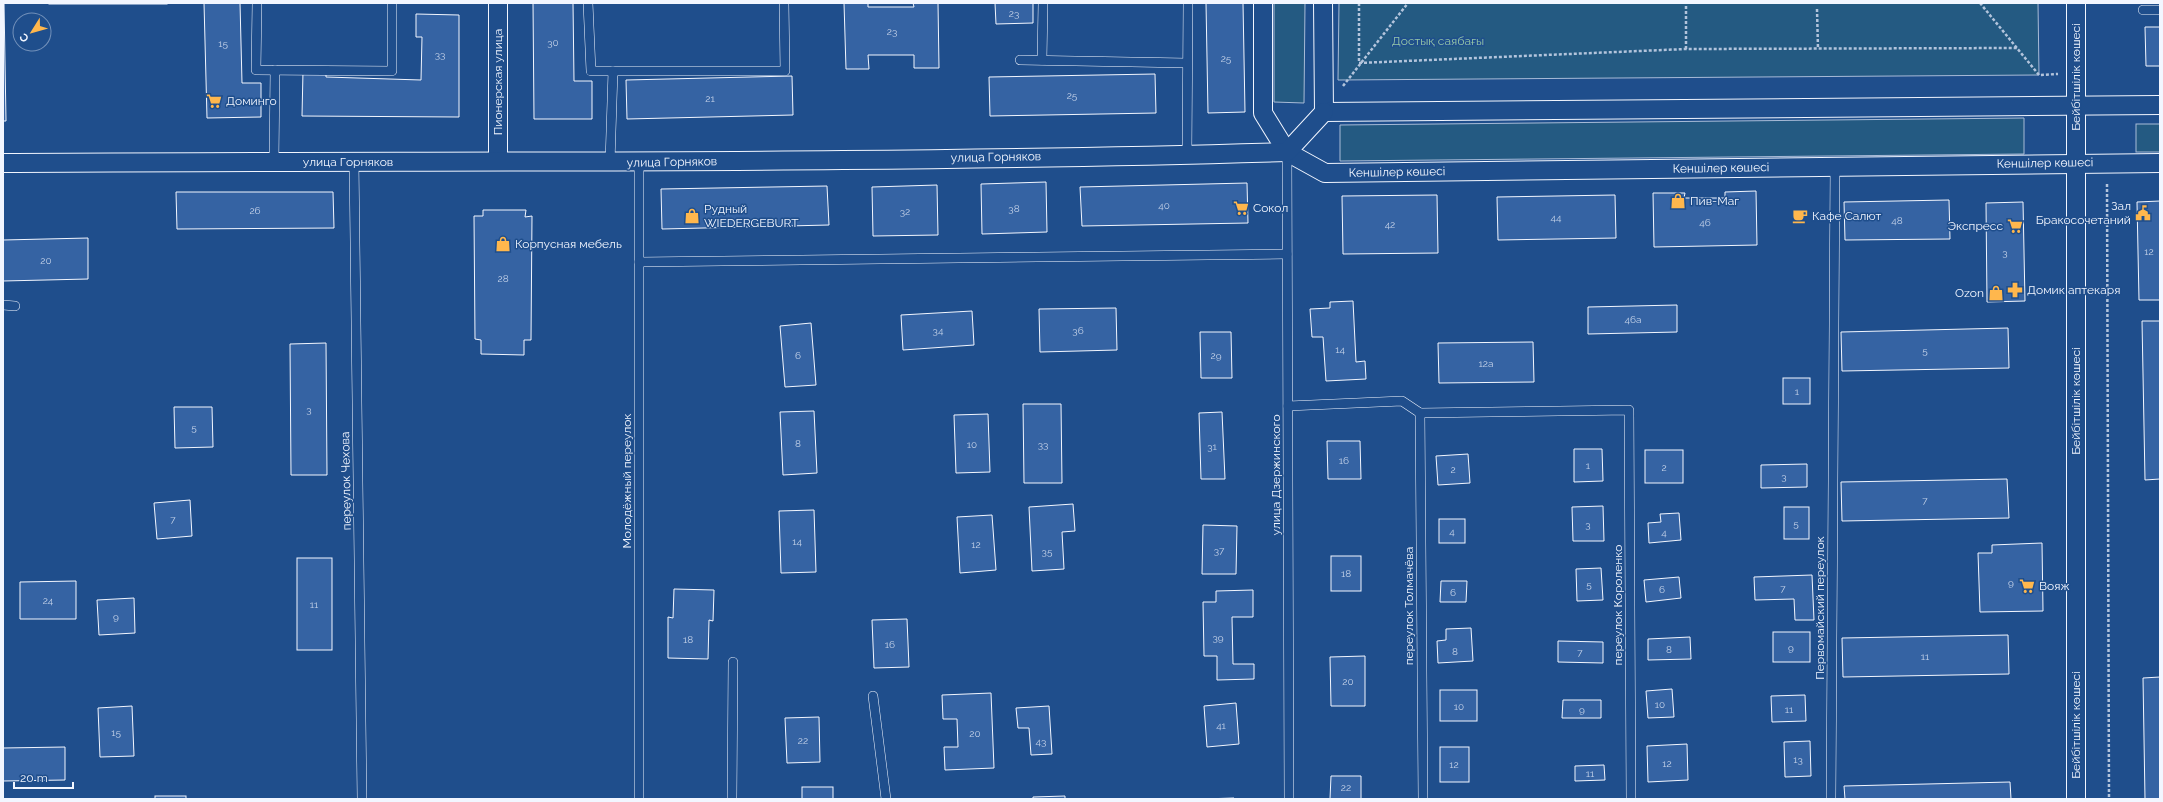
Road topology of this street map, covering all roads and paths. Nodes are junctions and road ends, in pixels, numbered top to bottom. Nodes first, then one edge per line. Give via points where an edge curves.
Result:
1 (257, 3) edge
2 (392, 3) edge
3 (498, 3) edge
4 (588, 3) edge
5 (784, 3) edge
6 (1043, 3) edge
7 (1188, 3) edge
8 (1263, 3) edge
9 (1323, 3) edge
10 (1359, 3) edge
11 (1408, 3) edge
12 (1686, 3) edge
13 (1980, 3) edge
14 (2076, 3) edge
15 (1817, 8) dead end
16 (2143, 10) dead end
17 (2160, 10) edge
18 (2018, 48) junction
19 (1686, 49) junction
20 (1818, 49) junction
21 (1020, 60) dead end
22 (1042, 60) junction
23 (1187, 62) junction
24 (1359, 63) junction
25 (275, 70) junction
26 (613, 71) junction
27 (2076, 74) junction
28 (1342, 88) dead end
29 (2076, 105) junction
30 (2160, 105) edge
31 (1324, 112) junction
32 (1287, 152) junction
33 (1187, 155) junction
34 (274, 161) junction
35 (354, 162) junction
36 (498, 162) junction
37 (610, 162) junction
38 (639, 162) junction
39 (3, 163) edge
40 (2076, 163) junction
41 (2160, 163) edge
42 (1835, 166) junction
43 (2107, 184) dead end
44 (1287, 254) junction
45 (639, 262) junction
46 (3, 305) edge
47 (15, 306) dead end
48 (1288, 406) junction
49 (1420, 413) junction
50 (733, 662) dead end
51 (873, 696) dead end
52 (362, 799) edge
53 (639, 799) edge
54 (732, 799) edge
55 (886, 799) edge
56 (1290, 799) edge
57 (1423, 799) edge
58 (1631, 799) edge
59 (1831, 799) edge
60 (2076, 799) edge
61 (2109, 799) edge

1 - 25 lane via 256,70
2 - 25 lane via 392,71
3 - 36 street, Пионерская улица
4 - 26 lane via 591,71
5 - 26 lane via 785,71
6 - 22 lane
7 - 23 lane
8 - 32 street via 1263,113
9 - 31 street
10 - 24 path
11 - 24 path
12 - 19 path
13 - 18 path
14 - 27 street, Бейбітшілік көшесі
15 - 20 path
16 - 17 lane
18 - 20 path
18 - 27 path via 2039,74
19 - 20 path
19 - 24 path
21 - 22 lane
22 - 23 lane
23 - 33 lane
24 - 28 path
25 - 34 lane
26 - 37 lane
27 - 29 street, Бейбітшілік көшесі
29 - 30 street
29 - 31 street
29 - 40 street, Бейбітшілік көшесі
31 - 32 street
32 - 33 street, улица Горняков
32 - 42 street, Кеншілер көшесі via 1325,173
32 - 44 lane, улица Дзержинского
33 - 38 street, улица Горняков
34 - 35 street, улица Горняков
34 - 39 street, улица Горняков
35 - 36 street, улица Горняков
35 - 52 lane, переулок Чехова
36 - 37 street, улица Горняков
37 - 38 street, улица Горняков
38 - 45 lane, Молодёжный переулок
40 - 41 street, Кеншілер көшесі
40 - 42 street, Кеншілер көшесі
40 - 60 street, Бейбітшілік көшесі
42 - 59 lane, Первомайский переулок
43 - 61 path
44 - 45 lane
44 - 48 lane, улица Дзержинского
45 - 53 lane, Молодёжный переулок
46 - 47 lane
48 - 49 lane via 1402,401
48 - 56 lane, улица Дзержинского
49 - 57 lane, переулок Толмачёва
49 - 58 lane, переулок Короленко via 1629,410
50 - 54 lane
51 - 55 lane

